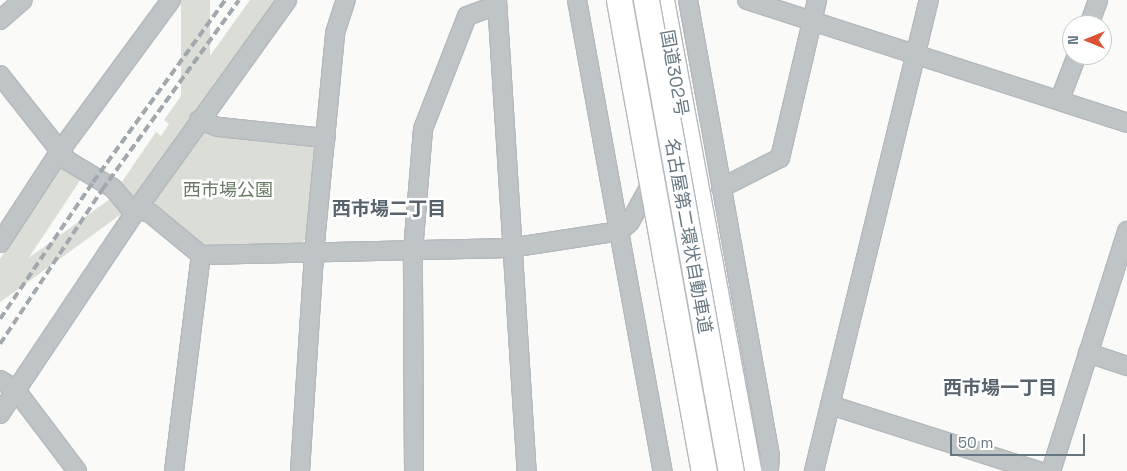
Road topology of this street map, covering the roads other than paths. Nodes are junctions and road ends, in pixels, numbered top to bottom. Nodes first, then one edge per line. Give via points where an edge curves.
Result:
1 (23, 0) edge
2 (171, 0) edge
3 (286, 0) edge
4 (346, 0) edge
5 (577, 0) edge
6 (619, 0) edge
7 (646, 0) edge
8 (661, 0) edge
9 (688, 0) edge
10 (747, 0) edge
11 (817, 0) edge
12 (929, 0) edge
13 (1098, 0) edge
14 (496, 3) edge
15 (1092, 15) edge
16 (0, 20) edge
17 (810, 22) junction
18 (916, 55) junction
19 (1073, 65) edge
20 (0, 75) edge
21 (1060, 98) junction
22 (199, 120) junction
23 (683, 122) junction
24 (1127, 123) edge
25 (325, 138) junction
26 (714, 143) junction
27 (60, 152) junction
28 (721, 188) junction
29 (137, 209) junction
30 (620, 231) junction
31 (1127, 231) edge
32 (0, 243) edge
33 (510, 248) junction
34 (413, 251) junction
35 (314, 253) junction
36 (201, 255) junction
37 (745, 319) junction
38 (726, 352) junction
39 (1088, 353) junction
40 (1127, 366) edge
41 (0, 380) edge
42 (15, 389) junction
43 (830, 405) junction
44 (0, 414) edge
45 (77, 471) edge
46 (174, 471) edge
47 (300, 471) edge
48 (414, 471) edge
49 (527, 471) edge
50 (663, 471) edge
51 (704, 471) edge
52 (731, 471) edge
53 (748, 471) edge
54 (769, 471) edge
55 (814, 471) edge
56 (1038, 471) edge
57 (1050, 471) edge

1 - 16 street
2 - 27 street
3 - 22 street
4 - 25 street via 335,33
5 - 30 street
6 - 51 highway, 名古屋第二環状自動車道, bridge
7 - 52 highway, 名古屋第二環状自動車道, bridge
8 - 23 highway, 国道302号
9 - 26 street
10 - 17 street
11 - 17 street
12 - 18 street
13 - 15 street
14 - 33 street
14 - 34 street via 467,16 423,129
17 - 18 street
17 - 28 street via 780,158
18 - 21 street
18 - 43 street
19 - 21 street
20 - 27 street
21 - 24 street
22 - 25 street via 218,128
22 - 29 street
23 - 26 street
23 - 30 street via 630,222
23 - 38 highway, 国道302号
25 - 35 street
26 - 28 street
27 - 29 street via 68,161 113,188 129,207
27 - 32 street
28 - 37 street
29 - 36 street via 150,213
29 - 42 street
30 - 33 street
30 - 50 street
31 - 39 street
33 - 34 street
33 - 49 street
34 - 35 street
34 - 48 street
35 - 36 street
35 - 47 street
36 - 46 street
37 - 38 street
37 - 54 street
38 - 53 highway, 国道302号
39 - 40 street
39 - 57 street
41 - 42 street
42 - 44 street
42 - 45 street
43 - 55 street
43 - 56 street

